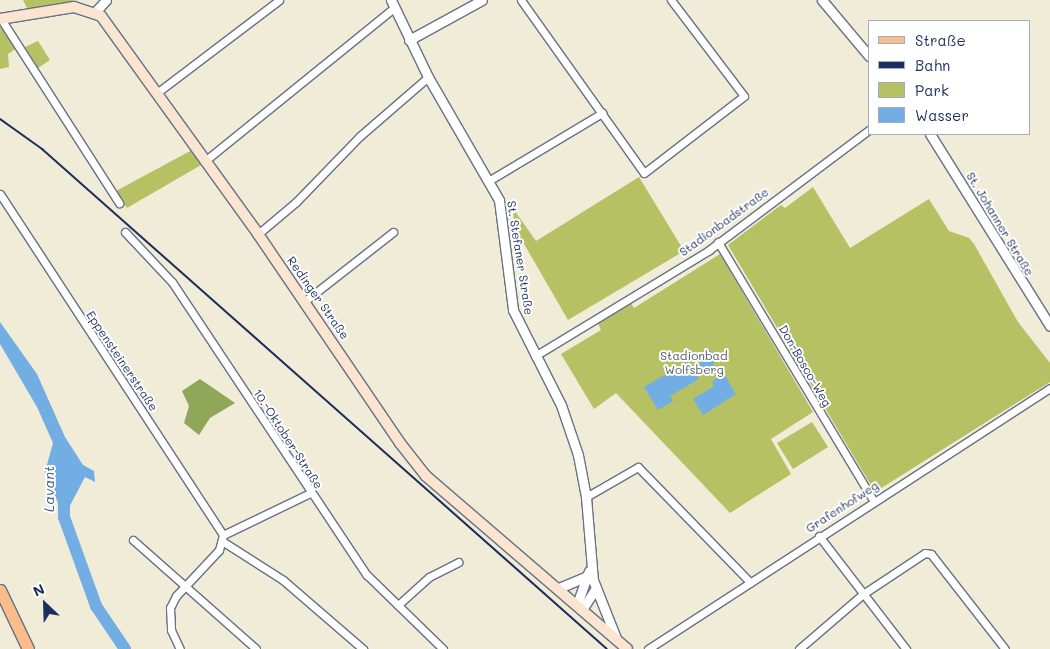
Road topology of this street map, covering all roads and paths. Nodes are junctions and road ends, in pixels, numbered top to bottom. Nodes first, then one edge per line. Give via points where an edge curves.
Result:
1 (106, 0) edge
2 (279, 0) edge
3 (482, 0) edge
4 (521, 0) edge
5 (671, 0) edge
6 (822, 0) edge
7 (392, 4) edge
8 (95, 12) junction
9 (0, 19) edge
10 (409, 40) junction
11 (868, 55) edge
12 (428, 77) junction
13 (158, 92) junction
14 (602, 113) junction
15 (868, 131) edge
16 (931, 135) edge
17 (206, 160) junction
18 (490, 180) junction
19 (0, 194) edge
20 (119, 204) dead end
21 (125, 232) dead end
22 (393, 232) dead end
23 (258, 234) junction
24 (718, 242) junction
25 (305, 301) junction
26 (1050, 326) edge
27 (535, 356) junction
28 (1050, 388) edge
29 (310, 492) junction
30 (586, 497) junction
31 (873, 500) junction
32 (819, 536) junction
33 (223, 538) junction
34 (133, 540) dead end
35 (458, 562) dead end
36 (590, 564) junction
37 (589, 575) junction
38 (750, 582) junction
39 (185, 588) junction
40 (559, 588) junction
41 (596, 588) junction
42 (0, 590) edge
43 (863, 594) junction
44 (398, 605) junction
45 (580, 606) junction
46 (616, 638) junction
47 (28, 649) edge
48 (180, 649) edge
49 (256, 649) edge
50 (363, 649) edge
51 (443, 649) edge
52 (627, 649) edge
53 (648, 649) edge
54 (799, 649) edge
55 (906, 649) edge
56 (1005, 649) edge

1 - 8 street
2 - 13 street
3 - 10 street
4 - 14 street
5 - 14 street via 744,96 644,173
6 - 11 street
7 - 10 street, St. Stefaner Straße
7 - 17 street
8 - 9 main road via 74,8
8 - 13 main road, Redinger Straße via 106,21
9 - 20 street
10 - 12 street, St. Stefaner Straße
12 - 18 street, St. Stefaner Straße
12 - 23 street via 360,136 296,202
13 - 17 main road, Redinger Straße
14 - 18 street
15 - 24 street, Stadionbadstraße
16 - 26 street, St. Johanner Straße
17 - 23 main road, Redinger Straße
18 - 27 street, St. Stefaner Straße via 502,212 513,310
19 - 33 street, Eppensteinerstraße
21 - 29 street, 10.-Oktober-Straße via 172,282
22 - 25 street
23 - 25 main road, Redinger Straße
24 - 27 street, Stadionbadstraße
24 - 31 street, Don-Bosco-Weg
25 - 40 main road, Redinger Straße via 426,476
27 - 30 street, St. Stefaner Straße via 564,412 578,455
28 - 31 street, Grafenhofweg
29 - 33 street
29 - 44 street, 10.-Oktober-Straße via 367,575
30 - 36 street, St. Stefaner Straße
30 - 38 street via 638,467
31 - 32 street, Grafenhofweg
32 - 38 street, Grafenhofweg
32 - 43 street
33 - 39 street
33 - 50 street via 283,580
34 - 39 street
35 - 44 street via 429,577
36 - 37 street, St. Stefaner Straße
36 - 41 street, St. Stefaner Straße
37 - 40 street
37 - 45 street, St. Stefaner Straße
38 - 53 street, Grafenhofweg
39 - 48 street via 170,608 171,630
39 - 49 street
40 - 45 main road, Redinger Straße
41 - 45 street
41 - 46 street, St. Stefaner Straße
42 - 47 main road
43 - 54 street
43 - 55 street
43 - 56 street via 925,553 931,554
44 - 51 street, 10.-Oktober-Straße
45 - 46 main road, Redinger Straße
46 - 52 main road, St. Stefaner Straße

